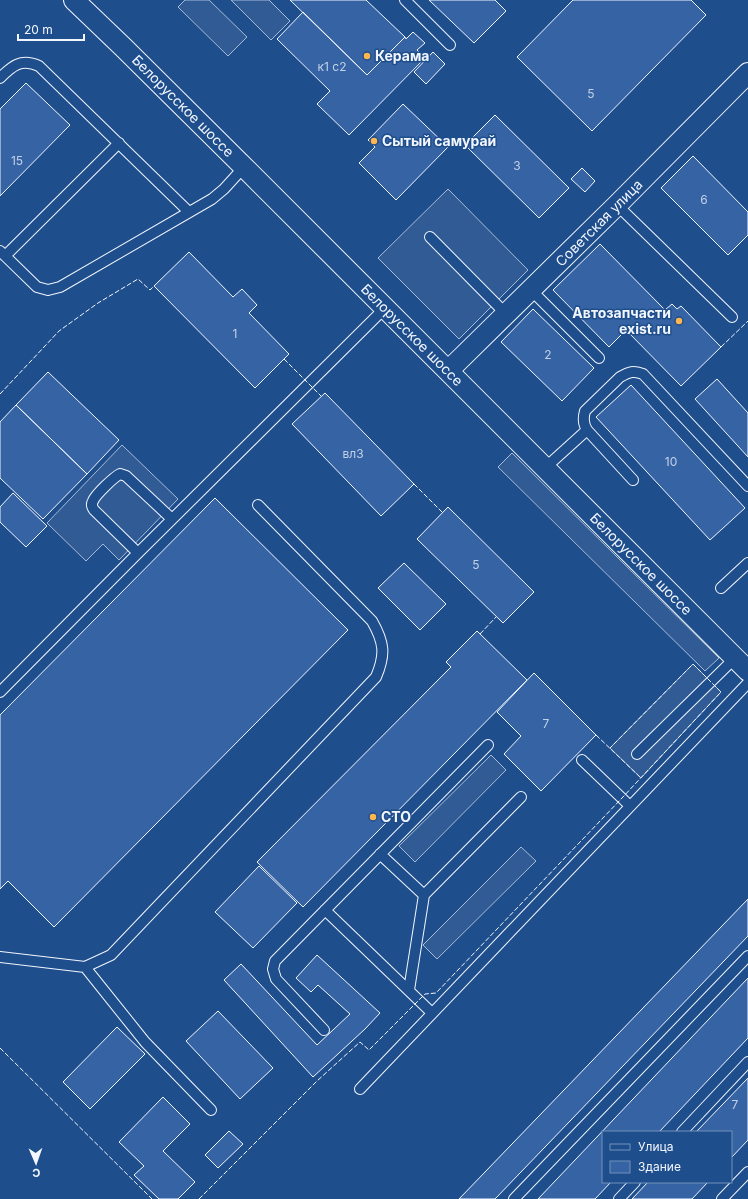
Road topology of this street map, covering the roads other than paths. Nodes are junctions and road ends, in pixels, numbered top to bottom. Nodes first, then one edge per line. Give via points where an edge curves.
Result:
1 (74, 0) edge
2 (405, 0) edge
3 (450, 45) dead end
4 (748, 73) edge
5 (0, 78) edge
6 (119, 144) junction
7 (244, 167) junction
8 (617, 205) junction
9 (189, 212) junction
10 (430, 237) dead end
11 (2, 253) edge
12 (531, 290) junction
13 (385, 308) junction
14 (506, 314) junction
15 (732, 318) dead end
16 (599, 358) dead end
17 (448, 371) junction
18 (587, 430) junction
19 (545, 468) junction
20 (633, 480) dead end
21 (748, 486) edge
22 (258, 505) dead end
23 (172, 519) junction
24 (138, 553) junction
25 (748, 564) edge
26 (721, 588) dead end
27 (741, 665) edge
28 (748, 683) edge
29 (0, 692) edge
30 (488, 745) dead end
31 (637, 754) dead end
32 (582, 760) dead end
33 (521, 797) dead end
34 (630, 806) junction
35 (380, 854) junction
36 (424, 895) junction
37 (325, 910) junction
38 (748, 956) edge
39 (0, 957) edge
40 (85, 967) junction
41 (409, 990) junction
42 (432, 1013) junction
43 (324, 1030) dead end
44 (748, 1062) edge
45 (360, 1088) dead end
46 (211, 1110) dead end
47 (683, 1131) edge
48 (748, 1172) edge
49 (634, 1183) edge
50 (514, 1199) edge
51 (619, 1199) edge
52 (722, 1199) edge

1 - 7 street, Белорусское шоссе
2 - 3 lane
4 - 8 street, Советская улица
5 - 6 lane via 11,67 23,63 38,66
6 - 9 lane
6 - 11 lane
7 - 9 lane via 212,199
7 - 13 street, Белорусское шоссе
8 - 12 street, Советская улица
8 - 15 lane
9 - 11 lane via 60,287 48,290 37,287
10 - 14 lane
12 - 14 street, Советская улица
12 - 16 lane
13 - 17 street, Белорусское шоссе
13 - 23 lane
14 - 17 street, Советская улица
17 - 19 street, Белорусское шоссе
18 - 19 lane
18 - 20 lane
18 - 21 lane via 583,417 585,411 620,377 636,371 643,374
19 - 27 street, Белорусское шоссе
22 - 40 lane via 372,621 380,634 383,651 381,666 376,677 111,955
23 - 24 lane
23 - 24 lane via 126,476 115,476 93,499 92,504 94,510
24 - 29 lane
25 - 26 lane
27 - 31 lane
28 - 34 lane
30 - 35 lane
32 - 34 lane
33 - 36 lane
34 - 42 lane
35 - 36 lane
35 - 37 lane
36 - 41 lane
37 - 41 lane
37 - 43 lane via 275,961 273,970 276,979
38 - 50 lane
39 - 40 lane
40 - 46 lane via 145,1042
41 - 42 lane
42 - 45 lane
44 - 47 lane
48 - 52 lane
49 - 51 lane

